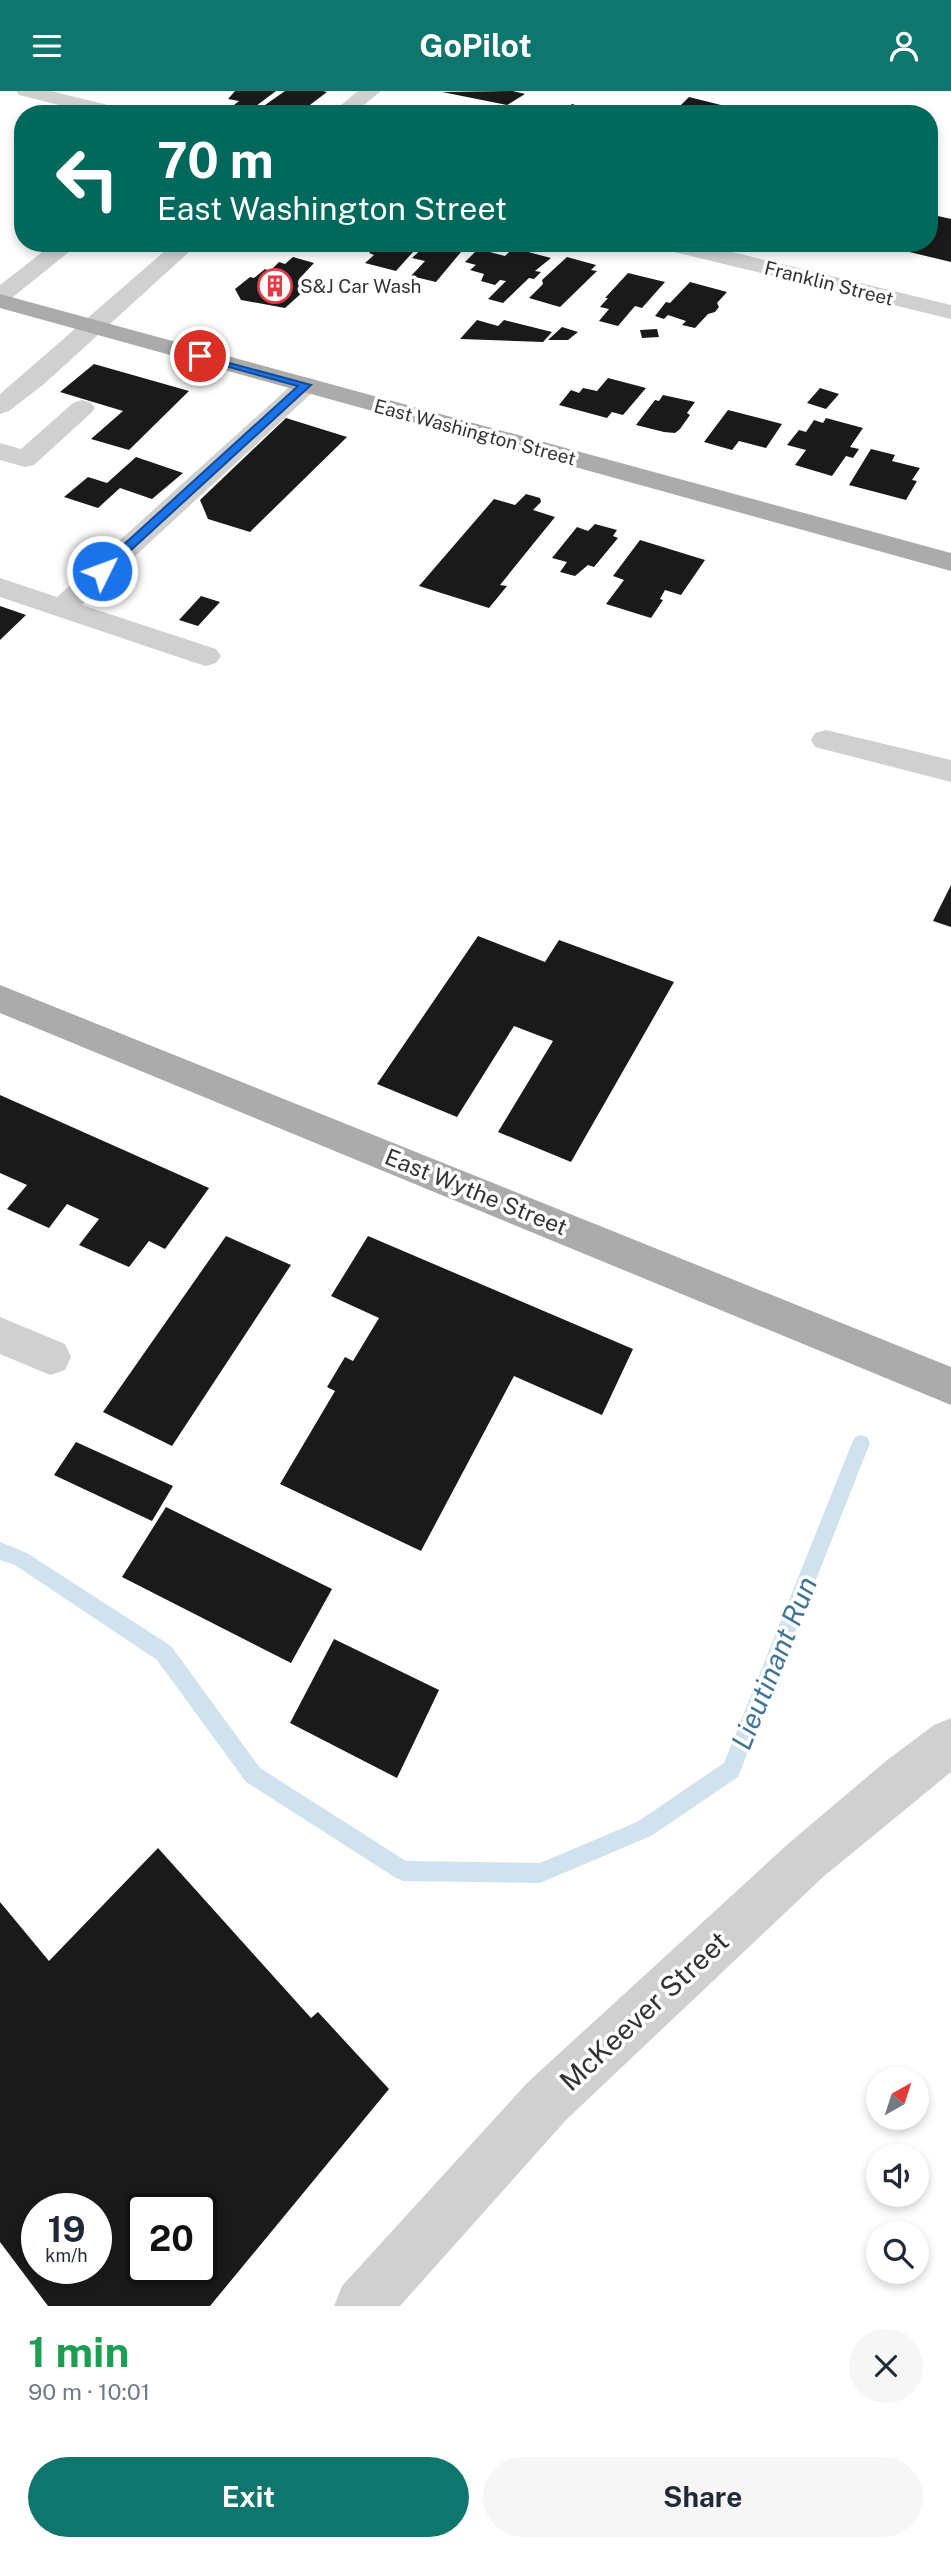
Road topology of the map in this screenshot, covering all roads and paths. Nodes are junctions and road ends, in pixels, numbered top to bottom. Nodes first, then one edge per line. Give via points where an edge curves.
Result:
1 (26, 91) edge
2 (371, 91) edge
3 (84, 105) edge
4 (352, 105) edge
5 (59, 252) edge
6 (178, 252) edge
7 (703, 252) edge
8 (2, 303) edge
9 (951, 312) edge
10 (93, 327) junction
11 (306, 385) junction
12 (0, 406) edge
13 (82, 408) dead end
14 (0, 451) edge
15 (951, 562) edge
16 (0, 587) edge
17 (62, 608) junction
18 (206, 656) dead end
19 (826, 740) dead end
20 (951, 771) edge
21 (2, 1003) edge
22 (0, 1335) edge
23 (50, 1357) dead end
24 (951, 1386) edge
25 (951, 1742) edge
26 (362, 2306) edge

1 - 3 street
2 - 4 street
5 - 8 street
6 - 10 street
7 - 9 street, Franklin Street
8 - 10 main road, East Washington Street
10 - 11 main road, East Washington Street
10 - 12 street
11 - 15 main road, East Washington Street
11 - 17 street
13 - 14 street via 24,459
16 - 17 street
17 - 18 street
19 - 20 street
21 - 24 main road, East Wythe Street
22 - 23 street
25 - 26 street, McKeever Street via 806,1860 547,2101

